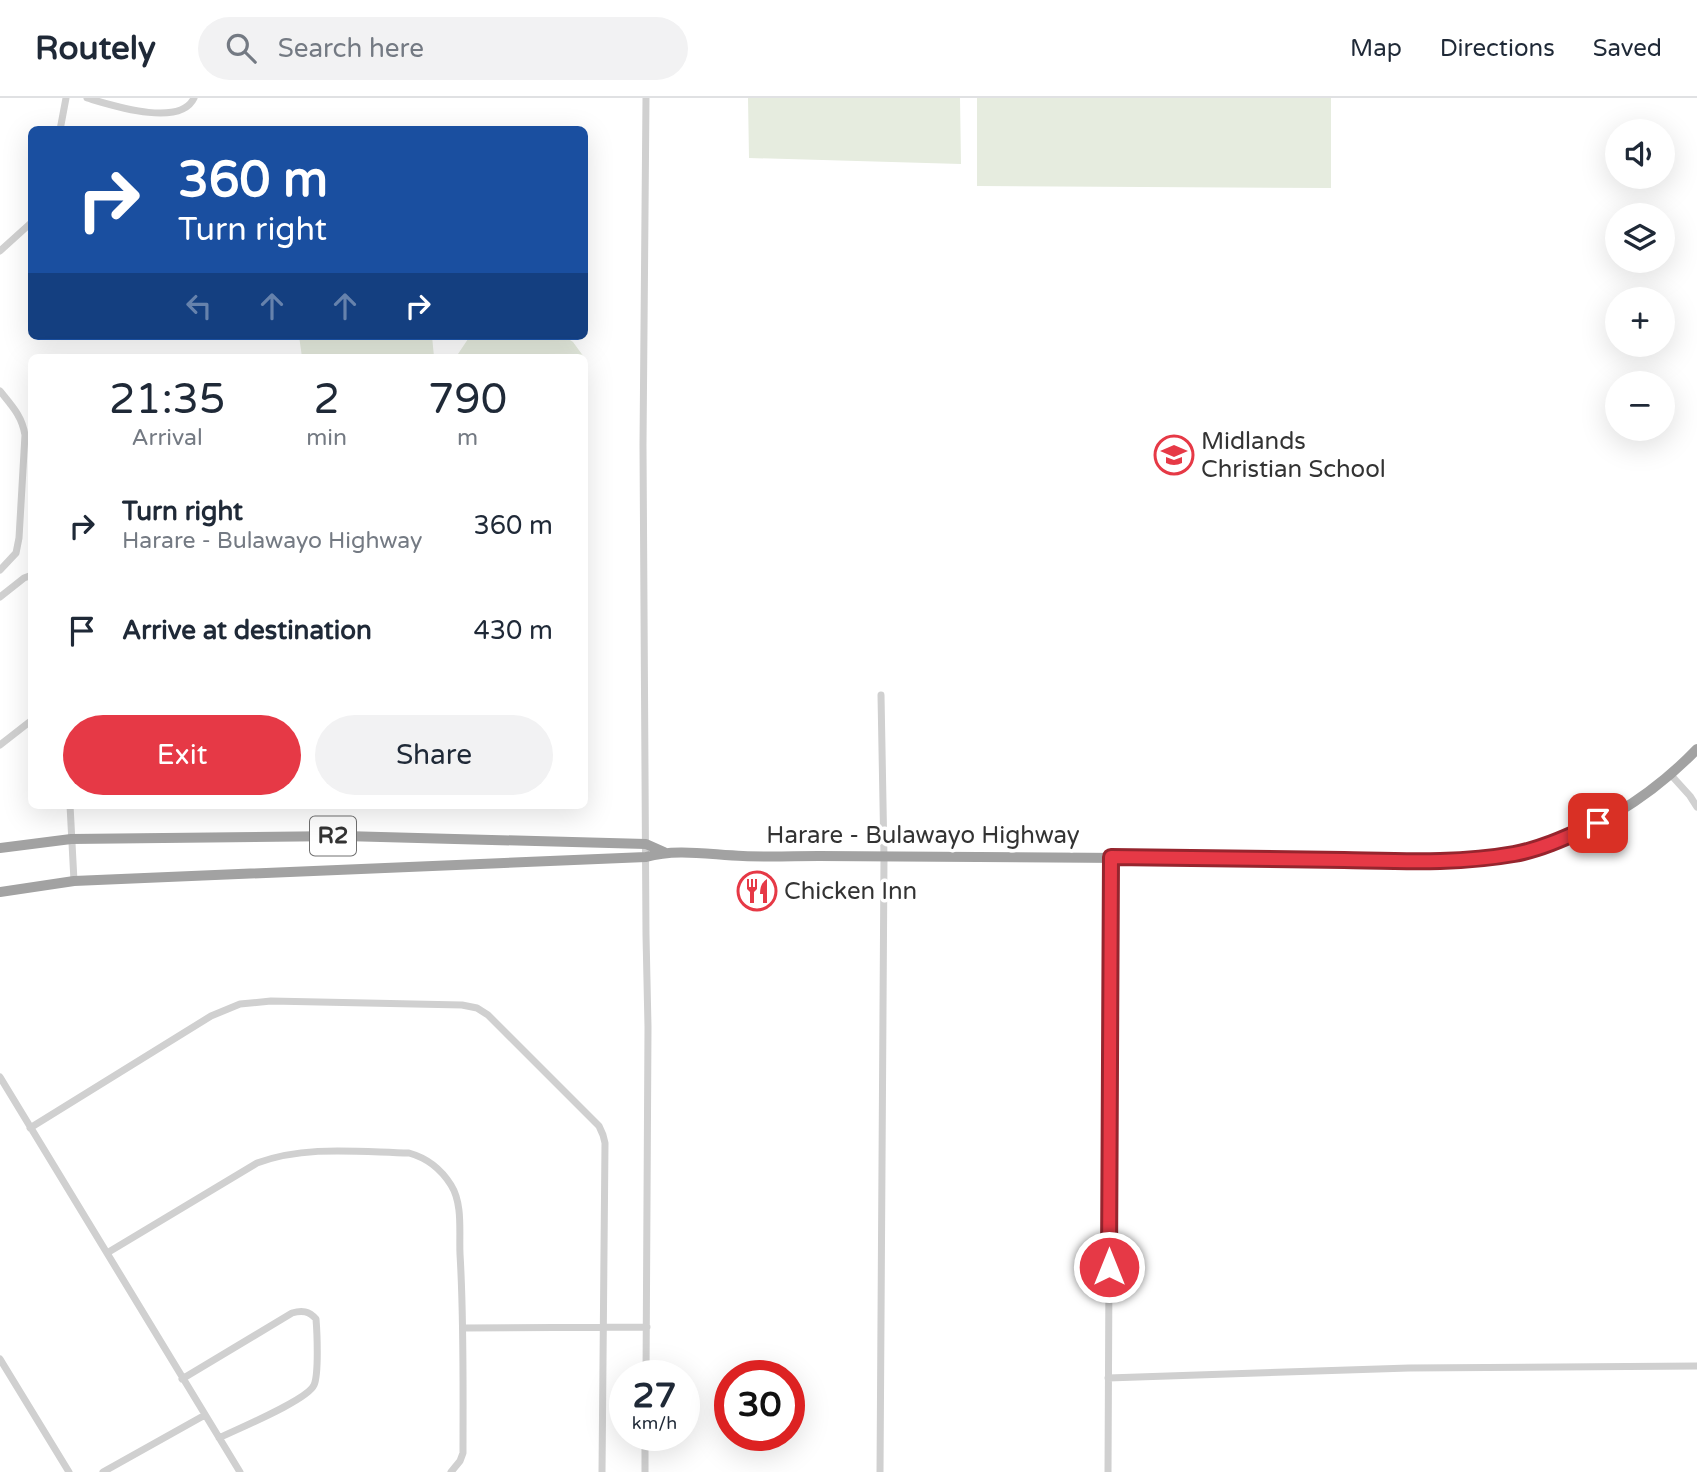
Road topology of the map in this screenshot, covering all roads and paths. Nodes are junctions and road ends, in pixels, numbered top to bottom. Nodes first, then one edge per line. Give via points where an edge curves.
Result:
1 (66, 98) edge
2 (87, 98) edge
3 (194, 98) edge
4 (646, 98) edge
5 (61, 126) edge
6 (28, 226) edge
7 (0, 251) edge
8 (0, 391) edge
9 (0, 570) edge
10 (28, 576) edge
11 (0, 597) edge
12 (881, 695) dead end
13 (28, 723) edge
14 (0, 745) edge
15 (1697, 749) edge
16 (1671, 775) junction
17 (1697, 807) edge
18 (70, 809) edge
19 (71, 838) junction
20 (646, 844) junction
21 (0, 848) edge
22 (664, 852) junction
23 (646, 857) junction
24 (884, 857) junction
25 (1111, 857) junction
26 (74, 881) junction
27 (0, 892) edge
28 (0, 1077) edge
29 (30, 1128) junction
30 (107, 1252) junction
31 (647, 1327) junction
32 (464, 1328) junction
33 (602, 1328) junction
34 (0, 1359) edge
35 (646, 1360) edge
36 (1697, 1366) edge
37 (1108, 1378) junction
38 (182, 1379) junction
39 (205, 1415) junction
40 (219, 1438) junction
41 (645, 1451) edge
42 (69, 1472) edge
43 (103, 1472) edge
44 (240, 1472) edge
45 (451, 1472) edge
46 (602, 1472) edge
47 (645, 1472) edge
48 (880, 1472) edge
49 (1108, 1472) edge

1 - 5 street
2 - 3 street via 164,113 185,109
4 - 20 street
6 - 7 street
8 - 9 street via 16,410 25,435 19,538 16,553
10 - 11 street
12 - 24 street
13 - 14 street
15 - 16 highway, Harare - Bulawayo Highway / R2
16 - 17 street
16 - 25 highway, Harare - Bulawayo Highway / R2 via 1598,823 1516,854 1423,861
18 - 19 street
19 - 20 highway, Harare - Bulawayo Highway / R2 via 344,836
19 - 21 highway, Harare - Bulawayo Highway / R2
19 - 26 street
20 - 22 highway, Harare - Bulawayo Highway / R2
20 - 23 street
22 - 23 highway, Harare - Bulawayo Highway / R2
22 - 24 highway, Harare - Bulawayo Highway / R2
23 - 26 highway, Harare - Bulawayo Highway / R2
23 - 31 street
24 - 25 highway, Harare - Bulawayo Highway / R2
24 - 48 street
25 - 37 street
26 - 27 highway, Harare - Bulawayo Highway / R2
28 - 29 street
29 - 30 street
29 - 33 street via 211,1016 240,1003 477,1008 603,1135
30 - 32 street via 272,1157 313,1151 410,1153 431,1162 456,1196
30 - 38 street
31 - 33 street
31 - 35 street
32 - 33 street
32 - 45 street via 463,1453
33 - 46 street
34 - 42 street
36 - 37 street via 1409,1368
37 - 49 street
38 - 39 street
38 - 40 street via 292,1313 306,1312 316,1319 315,1384 293,1402
39 - 40 street
39 - 43 street
40 - 44 street
41 - 47 street

